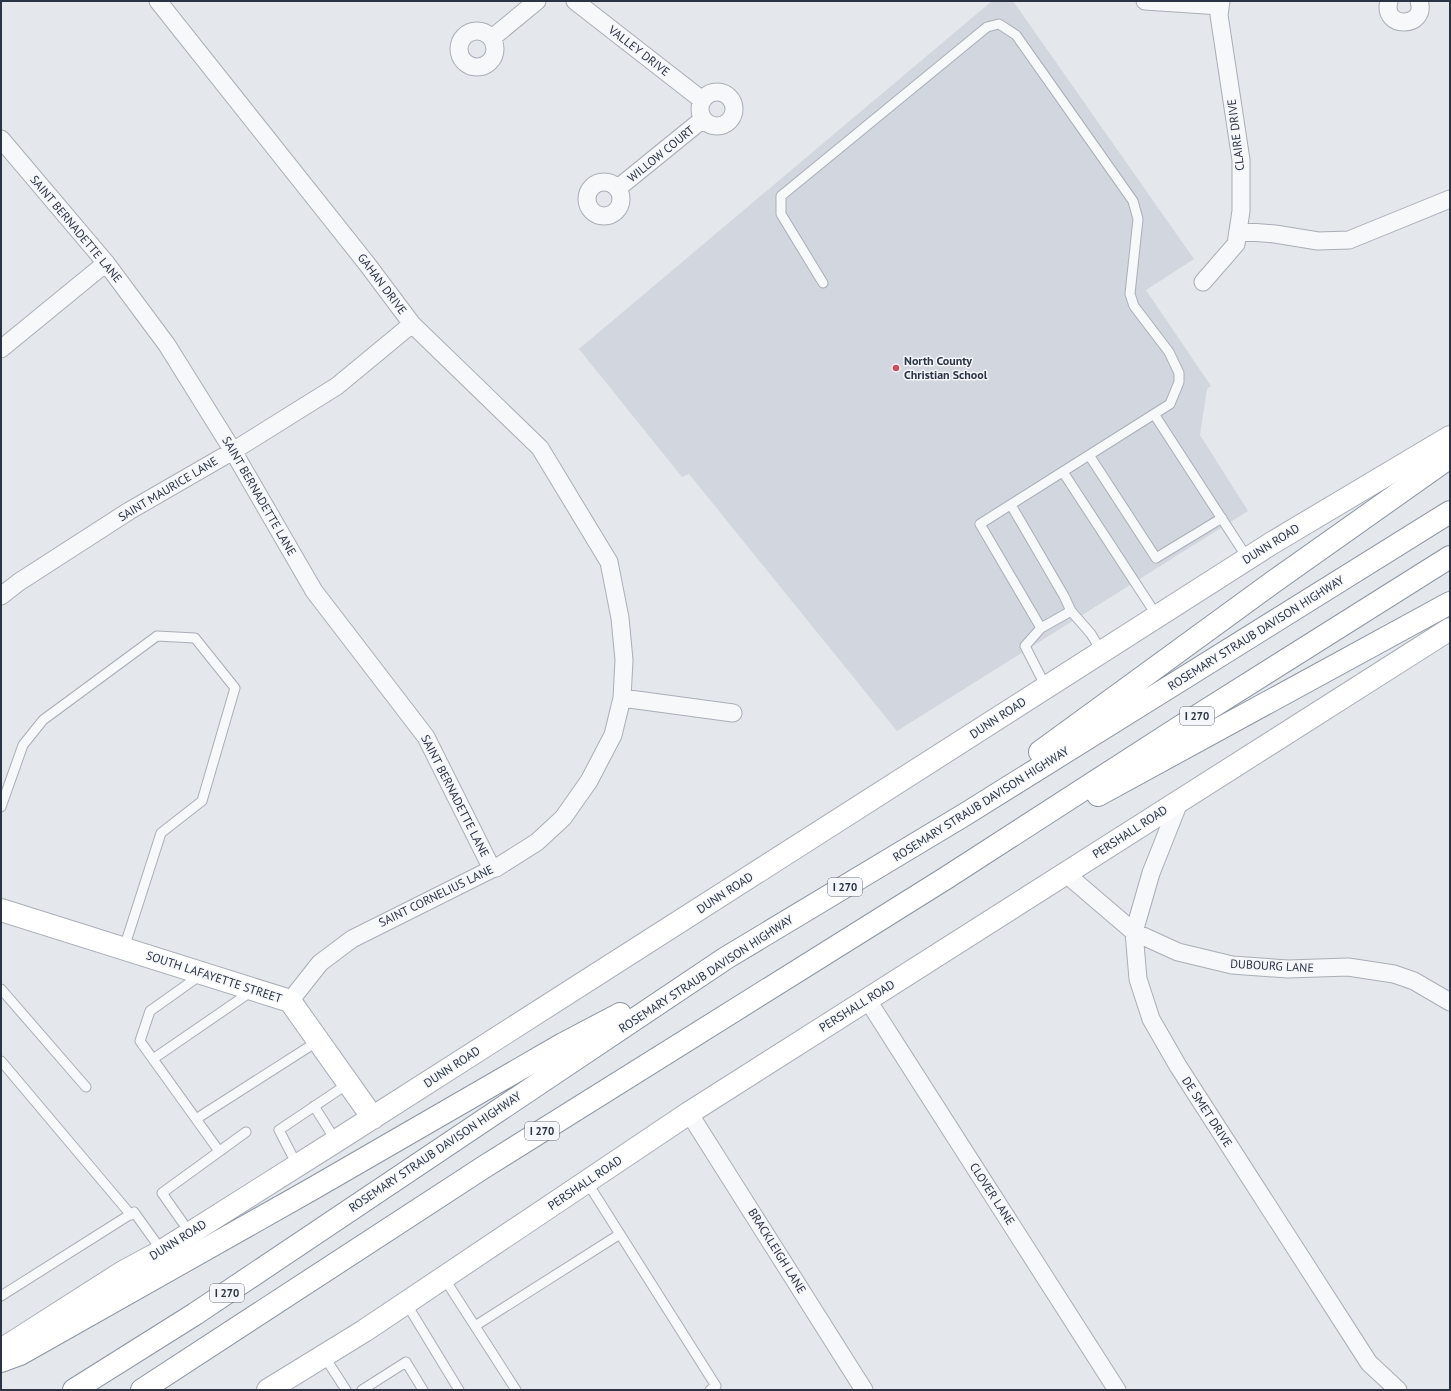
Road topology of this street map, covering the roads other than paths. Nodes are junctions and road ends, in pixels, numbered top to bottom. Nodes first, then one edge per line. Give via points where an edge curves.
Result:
1 (158, 1) edge
2 (537, 1) edge
3 (575, 1) edge
4 (1144, 1) edge
5 (1389, 1) edge
6 (1419, 1) edge
7 (1221, 4) edge
8 (492, 38) dead end
9 (702, 100) junction
10 (704, 119) junction
11 (1, 139) edge
12 (618, 188) dead end
13 (1450, 199) edge
14 (1238, 230) junction
15 (106, 263) junction
16 (1203, 282) dead end
17 (823, 283) dead end
18 (412, 324) junction
19 (1, 349) edge
20 (1154, 414) junction
21 (1450, 437) edge
22 (233, 451) junction
23 (1089, 455) junction
24 (1450, 457) edge
25 (1063, 472) junction
26 (1011, 505) junction
27 (1450, 512) edge
28 (1222, 518) junction
29 (1450, 557) edge
30 (1248, 559) junction
31 (608, 562) joint
32 (1, 596) edge
33 (1450, 603) edge
34 (1070, 611) junction
35 (1157, 617) junction
36 (1041, 628) junction
37 (1450, 629) edge
38 (1102, 652) junction
39 (1046, 687) junction
40 (622, 698) junction
41 (733, 713) dead end
42 (1180, 800) junction
43 (1, 807) edge
44 (964, 815) junction
45 (492, 869) junction
46 (1065, 873) junction
47 (946, 878) junction
48 (1, 910) edge
49 (1134, 932) junction
50 (124, 948) junction
51 (726, 958) junction
52 (203, 973) junction
53 (1, 989) edge
54 (254, 990) junction
55 (867, 999) junction
56 (290, 1001) junction
57 (1450, 1002) edge
58 (318, 1040) junction
59 (153, 1059) junction
60 (1, 1061) edge
61 (349, 1083) junction
62 (86, 1087) dead end
63 (314, 1106) junction
64 (689, 1113) junction
65 (373, 1118) junction
66 (196, 1119) junction
67 (246, 1132) dead end
68 (336, 1141) junction
69 (219, 1151) junction
70 (297, 1165) junction
71 (587, 1182) junction
72 (131, 1215) junction
73 (190, 1233) junction
74 (620, 1234) junction
75 (162, 1251) junction
76 (444, 1278) junction
77 (1, 1296) edge
78 (406, 1303) junction
79 (475, 1326) junction
80 (1, 1350) edge
81 (324, 1356) junction
82 (1, 1361) edge
83 (74, 1390) edge
84 (142, 1390) edge
85 (268, 1390) edge
86 (346, 1390) edge
87 (362, 1390) edge
88 (423, 1390) edge
89 (459, 1390) edge
90 (516, 1390) edge
91 (710, 1390) edge
92 (864, 1390) edge
93 (1117, 1390) edge
94 (1398, 1390) edge

1 - 18 street, GAHAN DRIVE
2 - 8 street
3 - 9 street, VALLEY DRIVE
4 - 7 street
5 - 6 street via 1390,15 1394,20 1406,23 1417,16 1420,10
7 - 14 street, CLAIRE DRIVE via 1219,15 1241,160 1241,211
9 - 10 street via 700,113
9 - 10 street via 713,92 719,92 731,98 734,104 732,117 721,125 715,126
10 - 12 street, WILLOW COURT
11 - 15 street, SAINT BERNADETTE LANE
13 - 14 street via 1349,240 1318,242
14 - 16 street, CLAIRE DRIVE via 1236,244
15 - 19 street
15 - 22 street, SAINT BERNADETTE LANE via 167,345
17 - 20 lane via 781,214 782,196 987,27 999,24 1016,35 1133,201 1138,219 1130,294 1134,306 1169,352 1179,373 1179,382 1170,404
18 - 22 street, SAINT MAURICE LANE via 337,386
18 - 31 street, GAHAN DRIVE via 540,448
20 - 23 lane
20 - 28 lane
21 - 30 main road, DUNN ROAD
22 - 32 street, SAINT MAURICE LANE via 130,511
22 - 45 street, SAINT BERNADETTE LANE via 314,591 426,737
23 - 25 lane
23 - 28 lane via 1156,558
24 - 44 main road via 989,789
25 - 26 lane
25 - 35 lane
26 - 34 lane via 1064,596
26 - 36 lane via 980,524
27 - 44 main road, ROSEMARY STRAUB DAVISON HIGHWAY / I 270
28 - 30 lane
29 - 47 main road, I 270 via 1176,729
30 - 35 main road, DUNN ROAD
31 - 40 street, SAINT CORNELIUS LANE via 620,618 624,660
33 - 47 main road
34 - 36 lane
34 - 38 lane via 1091,634
35 - 38 main road, DUNN ROAD
36 - 39 lane via 1025,646
37 - 42 main road, PERSHALL ROAD
38 - 39 main road, DUNN ROAD
39 - 65 main road, DUNN ROAD
40 - 41 street
40 - 45 street, SAINT CORNELIUS LANE via 613,735 589,781 563,818 537,842
42 - 46 main road, PERSHALL ROAD
42 - 49 street, DE SMET DRIVE via 1151,873
43 - 50 lane via 23,745 43,720 157,636 195,638 235,688 202,801 161,833
44 - 51 main road, ROSEMARY STRAUB DAVISON HIGHWAY / I 270
45 - 56 street, SAINT CORNELIUS LANE via 352,939 320,963
46 - 49 street, DUBOURG LANE
46 - 55 main road, PERSHALL ROAD
47 - 84 main road, I 270 via 484,1167
48 - 50 main road, SOUTH LAFAYETTE STREET
49 - 57 street, DUBOURG LANE via 1178,952 1232,965 1288,968 1348,967 1394,974 1414,981
49 - 94 street, DE SMET DRIVE via 1138,979 1154,1026 1369,1363
50 - 52 main road, SOUTH LAFAYETTE STREET
51 - 82 main road via 564,1044 20,1354
51 - 83 main road, ROSEMARY STRAUB DAVISON HIGHWAY / I 270 via 195,1314
52 - 54 main road, SOUTH LAFAYETTE STREET
52 - 59 lane via 150,1011 140,1041
53 - 62 lane
54 - 56 main road, SOUTH LAFAYETTE STREET
54 - 59 lane
55 - 64 main road, PERSHALL ROAD
55 - 93 street, CLOVER LANE
56 - 58 main road, SOUTH LAFAYETTE STREET
58 - 61 main road, SOUTH LAFAYETTE STREET
58 - 66 lane
59 - 66 lane
60 - 72 lane
61 - 63 lane
61 - 65 main road, SOUTH LAFAYETTE STREET
63 - 68 lane
63 - 70 lane via 279,1130
64 - 71 main road, PERSHALL ROAD
64 - 92 street, BRACKLEIGH LANE
65 - 68 main road, DUNN ROAD
66 - 69 lane
67 - 69 lane
68 - 70 main road, DUNN ROAD
69 - 73 lane via 162,1193
70 - 73 main road, DUNN ROAD
71 - 74 lane
71 - 76 main road, PERSHALL ROAD
72 - 75 lane via 134,1212
72 - 77 lane
73 - 75 main road, DUNN ROAD
74 - 79 lane
74 - 91 lane via 716,1386
75 - 80 main road, DUNN ROAD via 123,1272
76 - 78 main road, PERSHALL ROAD
76 - 79 lane
78 - 81 main road, PERSHALL ROAD
78 - 89 lane
79 - 90 lane
81 - 85 main road, PERSHALL ROAD
81 - 86 lane
87 - 88 lane via 406,1362

